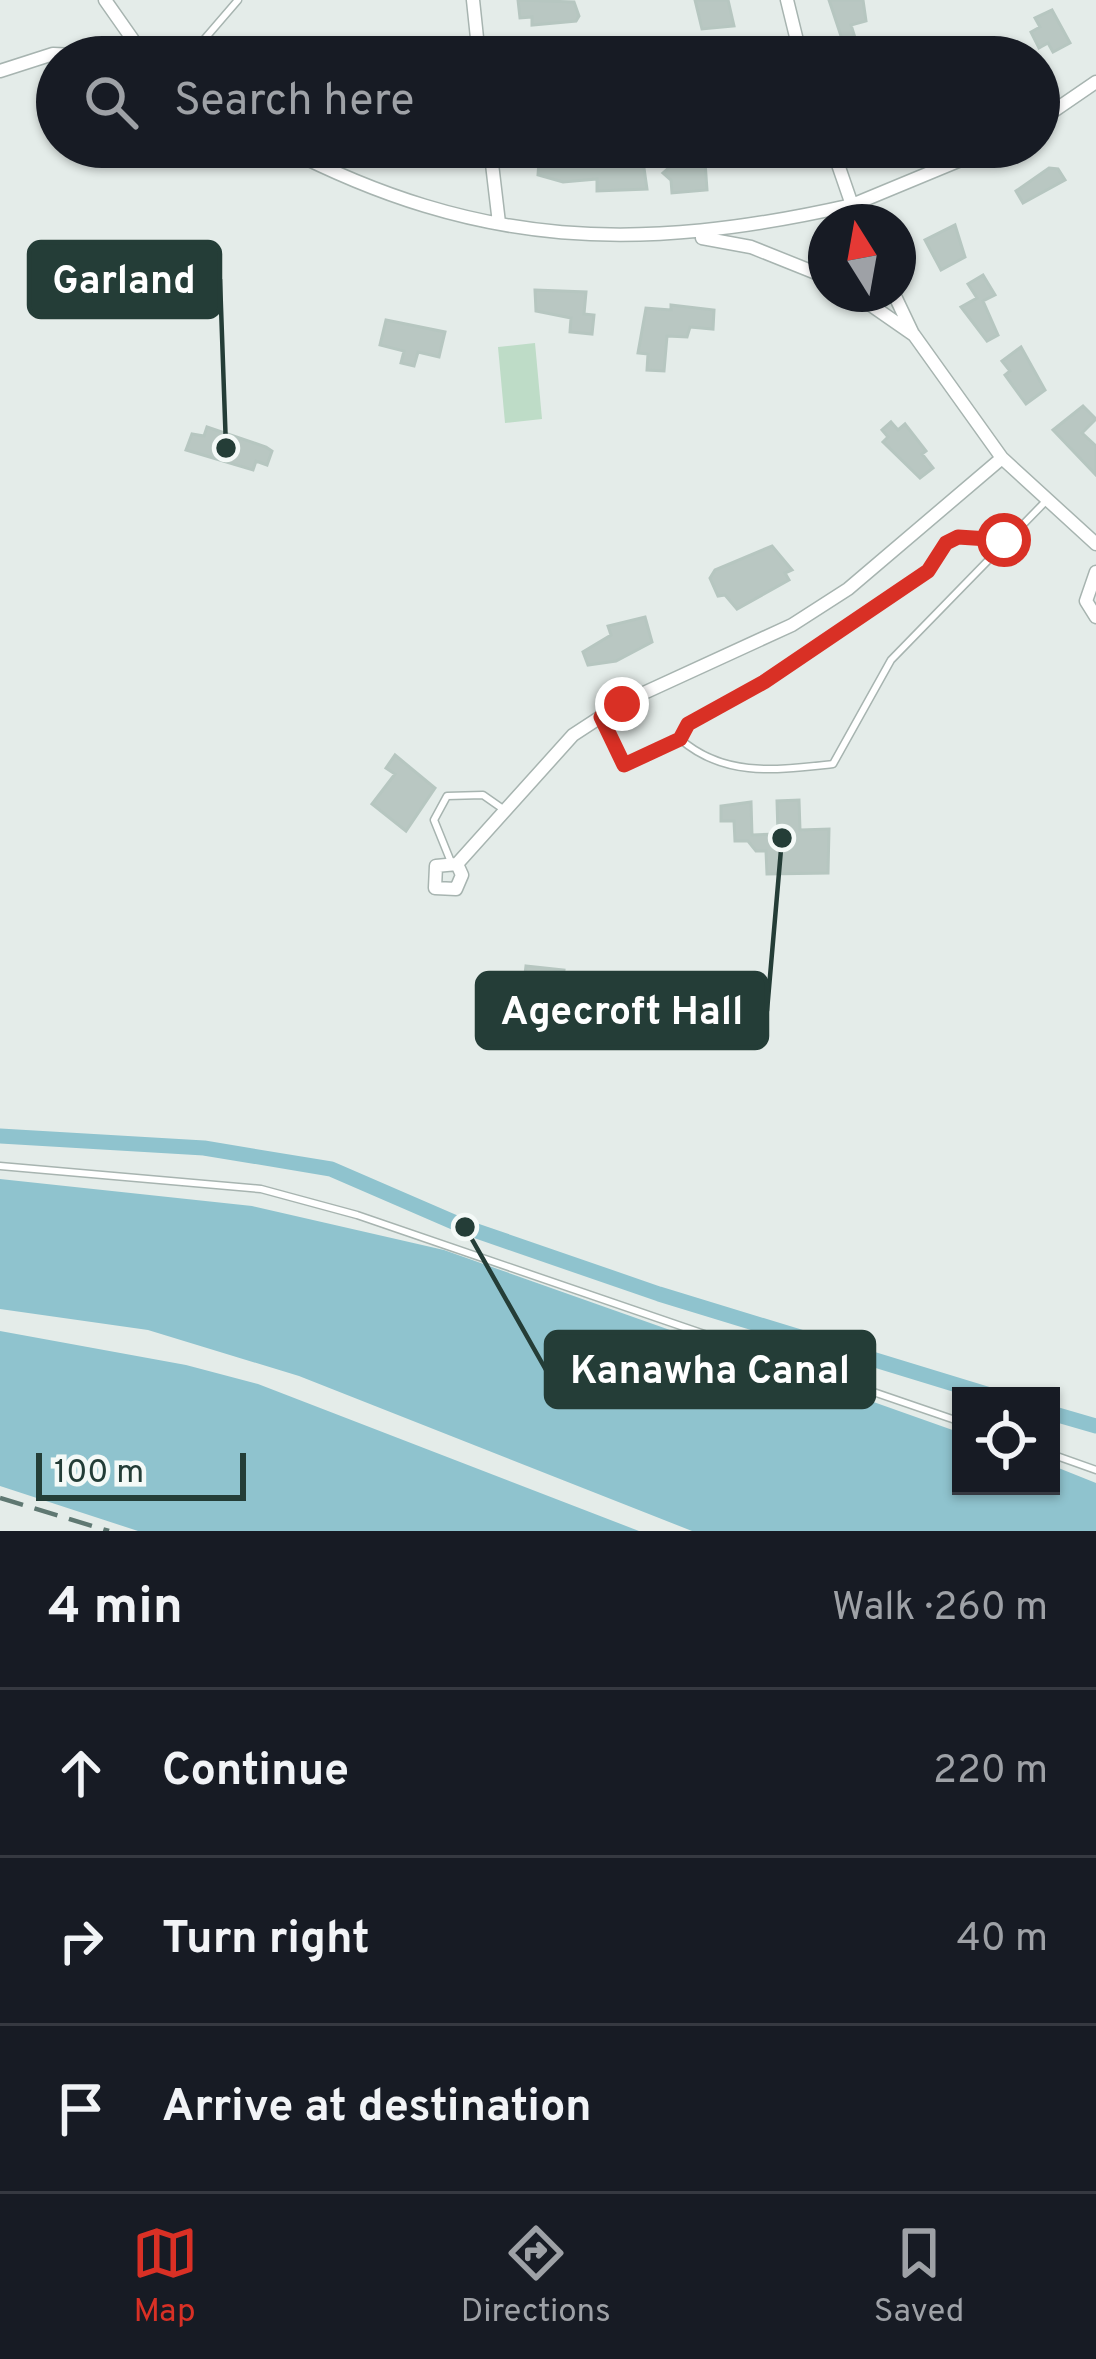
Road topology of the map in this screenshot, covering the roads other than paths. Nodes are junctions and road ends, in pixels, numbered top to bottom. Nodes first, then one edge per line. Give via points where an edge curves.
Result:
1 (105, 0) edge
2 (238, 0) edge
3 (473, 0) edge
4 (787, 0) edge
5 (131, 36) edge
6 (207, 36) edge
7 (477, 36) edge
8 (796, 36) edge
9 (36, 59) edge
10 (0, 71) edge
11 (1096, 82) edge
12 (1060, 107) edge
13 (329, 168) edge
14 (493, 168) edge
15 (839, 168) edge
16 (941, 168) edge
17 (852, 204) edge
18 (854, 204) edge
19 (808, 213) edge
20 (500, 223) junction
21 (689, 236) junction
22 (808, 270) edge
23 (881, 312) edge
24 (903, 312) edge
25 (914, 335) junction
26 (1002, 458) junction
27 (1046, 502) junction
28 (1004, 540) junction
29 (1096, 544) edge
30 (1096, 572) edge
31 (1096, 617) edge
32 (601, 717) junction
33 (680, 739) junction
34 (506, 811) junction
35 (454, 863) joint
36 (0, 1166) edge
37 (952, 1418) edge
38 (1060, 1457) edge
39 (1096, 1470) edge

1 - 5 street
2 - 6 lane
3 - 7 street
4 - 8 street
9 - 10 street
11 - 12 street
13 - 20 street via 391,196
14 - 20 street
15 - 17 street
16 - 18 street
19 - 21 street
20 - 21 street
21 - 22 street via 751,247
23 - 25 street
24 - 25 street
25 - 26 street
26 - 27 street
26 - 32 street via 848,590
27 - 28 lane
27 - 29 street
28 - 33 lane via 946,543 928,571 688,724
28 - 33 lane via 891,660 833,764 720,765
30 - 31 street via 1086,601
32 - 33 lane via 624,765
32 - 34 street via 573,735
34 - 35 street
34 - 35 lane via 483,796 447,796 434,820
36 - 37 lane via 261,1189
38 - 39 lane

